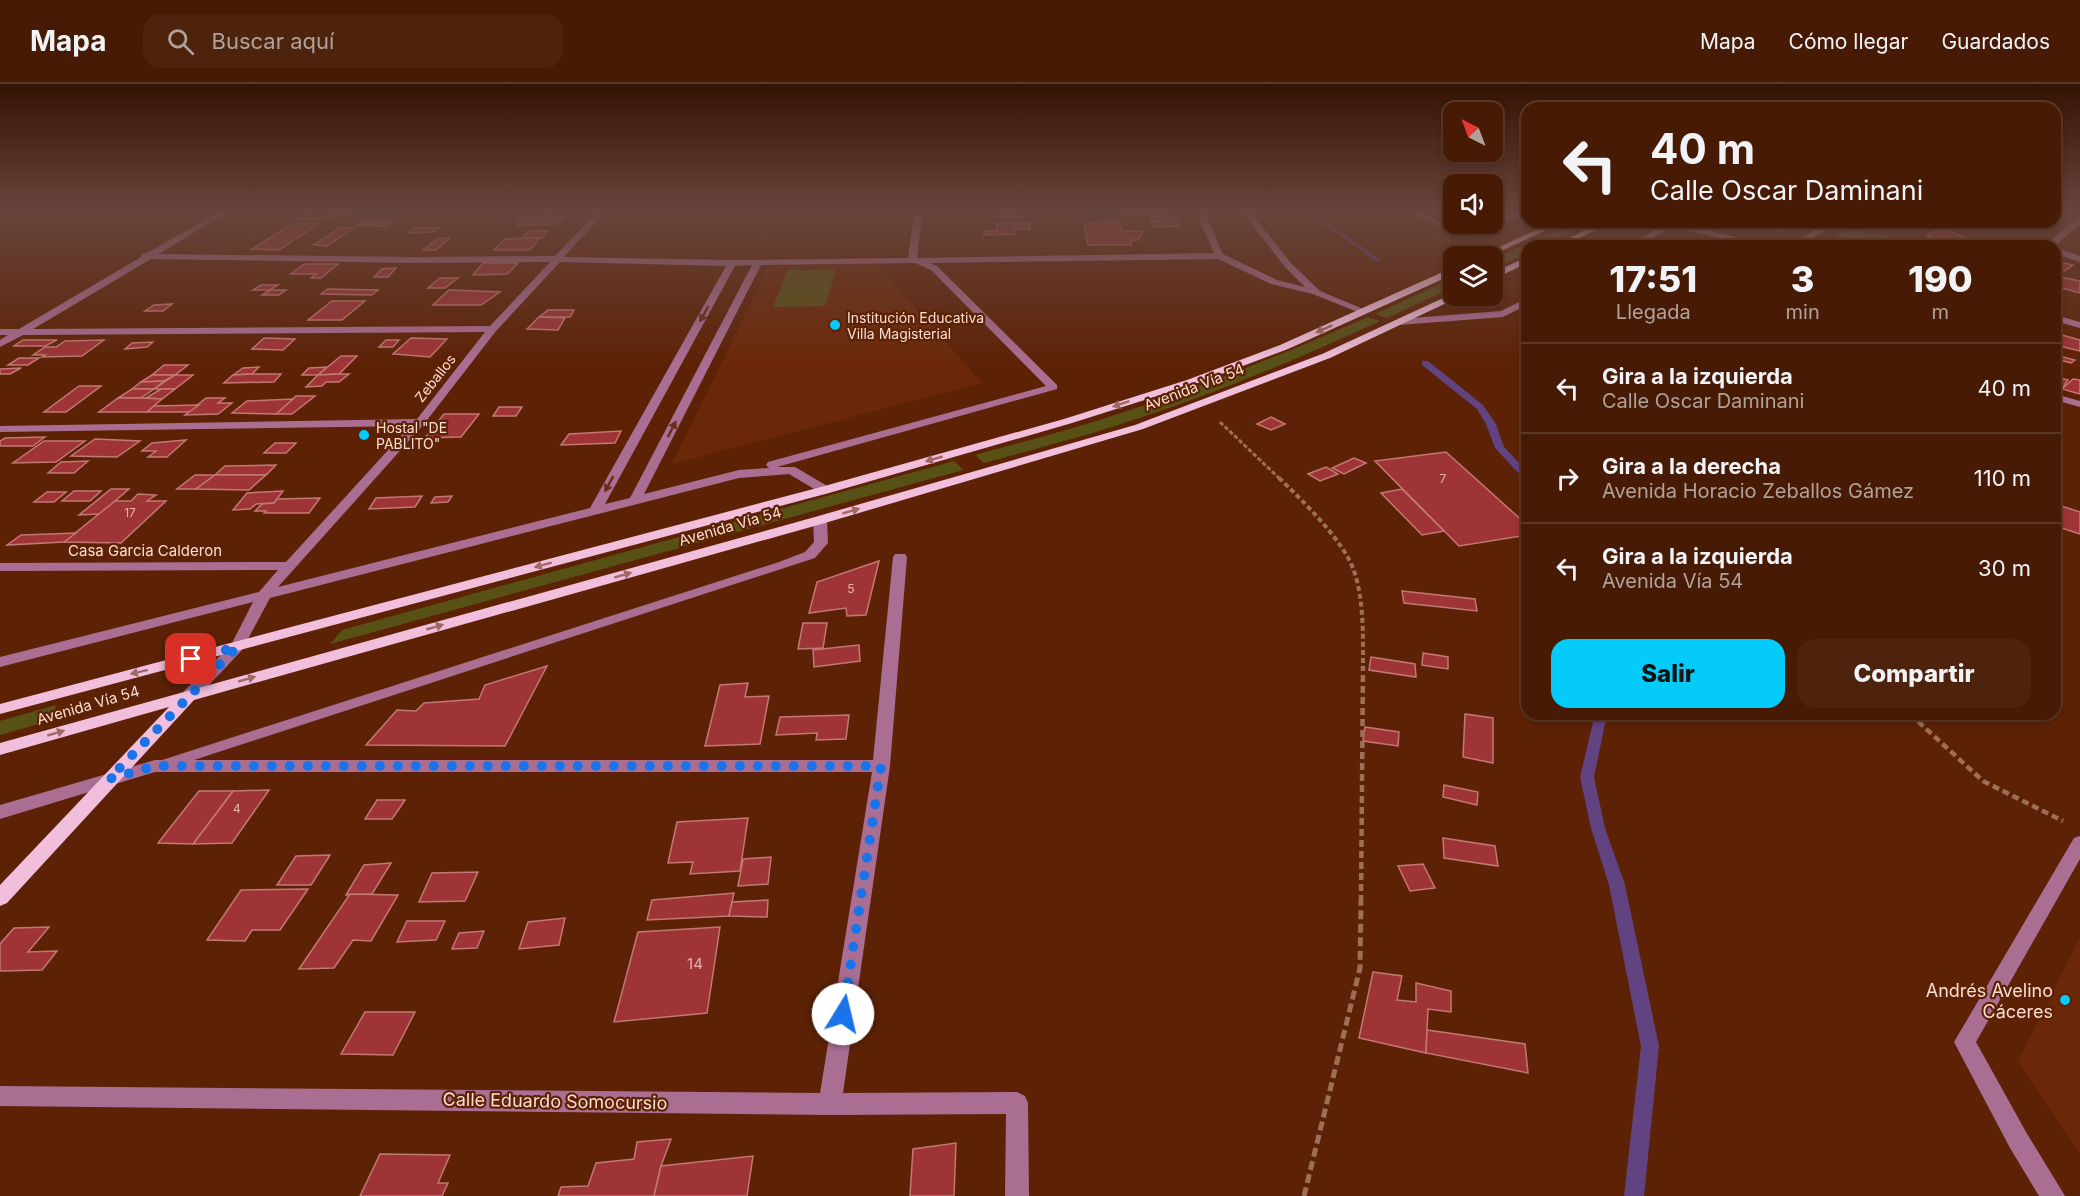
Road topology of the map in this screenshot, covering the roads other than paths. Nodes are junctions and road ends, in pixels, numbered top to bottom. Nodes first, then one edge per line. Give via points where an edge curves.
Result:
1 (137, 261) edge
2 (554, 261) edge
3 (578, 261) edge
4 (815, 261) edge
5 (917, 261) edge
6 (1229, 261) edge
7 (1285, 261) edge
8 (758, 262) junction
9 (732, 263) junction
10 (1521, 263) edge
11 (1503, 272) edge
12 (1443, 275) edge
13 (1317, 293) junction
14 (1443, 301) edge
15 (1521, 304) edge
16 (1364, 311) junction
17 (2061, 320) edge
18 (1399, 322) junction
19 (2080, 325) edge
20 (493, 329) junction
21 (0, 332) edge
22 (19, 333) junction
23 (0, 344) edge
24 (2061, 399) edge
25 (2080, 404) edge
26 (420, 422) junction
27 (0, 429) edge
28 (739, 474) junction
29 (825, 490) junction
30 (635, 500) junction
31 (596, 509) junction
32 (820, 520) junction
33 (900, 557) dead end
34 (289, 566) junction
35 (0, 567) edge
36 (265, 593) junction
37 (237, 647) junction
38 (0, 662) edge
39 (190, 695) junction
40 (0, 709) edge
41 (0, 749) edge
42 (155, 766) junction
43 (881, 766) junction
44 (109, 779) junction
45 (0, 812) edge
46 (2080, 843) edge
47 (0, 898) edge
48 (0, 1096) edge
49 (830, 1104) junction
50 (1017, 1196) edge
51 (2054, 1196) edge

1 - 22 street
2 - 20 street, Zeballos
3 - 9 street
4 - 8 street
5 - 28 street via 934,268 1053,387
6 - 13 street via 1274,282
7 - 13 street
8 - 9 street
30 -> 8 street
9 -> 31 street
10 - 11 main road
12 - 16 main road, Avenida Vía 54
13 - 16 street
14 - 18 main road, Avenida Vía 54
15 - 18 street via 1503,314
16 -> 29 main road, Avenida Vía 54 via 1191,382
17 - 19 street
32 -> 18 main road, Avenida Vía 54 via 1139,427 1326,356
20 - 22 street
20 - 26 street, Zeballos
21 - 22 street
22 - 23 street
24 - 25 street
26 - 27 street
26 - 34 street, Zeballos
28 - 29 street via 791,470
28 - 30 street
29 -> 37 main road, Avenida Vía 54
30 - 31 street
31 - 36 street
39 -> 32 main road, Avenida Vía 54
32 - 42 street via 821,543 810,555 784,565
33 - 43 street
34 - 35 street, Casa Garcia Calderon
34 - 36 street, Zeballos
36 - 37 street, Zeballos
36 - 38 street
37 - 39 street, Zeballos
37 -> 40 main road, Avenida Vía 54
41 -> 39 main road, Avenida Vía 54
39 - 44 main road
42 - 43 street
42 - 44 street
43 - 49 street
44 - 45 street
44 - 47 main road
46 - 51 street via 1965,1042 2018,1140
48 - 49 street, Calle Eduardo Somocursio
49 - 50 street, Calle Eduardo Somocursio via 1017,1103

